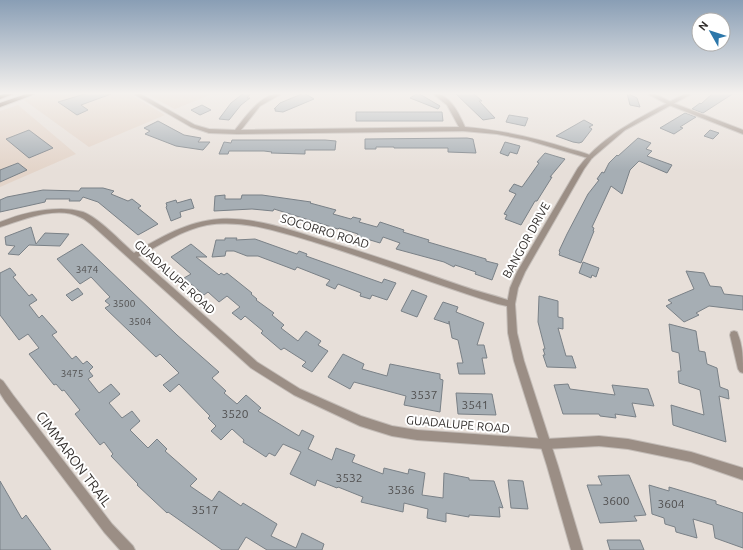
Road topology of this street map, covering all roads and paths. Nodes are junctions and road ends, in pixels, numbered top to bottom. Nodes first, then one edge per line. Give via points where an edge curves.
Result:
1 (180, 119) edge
2 (247, 119) edge
3 (458, 119) edge
4 (643, 119) edge
5 (709, 119) edge
6 (463, 129) junction
7 (236, 132) junction
8 (743, 132) edge
9 (590, 157) junction
10 (0, 225) edge
11 (133, 257) junction
12 (511, 304) junction
13 (734, 335) dead end
14 (743, 369) edge
15 (0, 384) edge
16 (546, 444) junction
17 (743, 474) edge
18 (129, 550) edge
19 (577, 550) edge

1 - 7 street via 209,131
2 - 7 street
3 - 6 street
4 - 9 street, BANGOR DRIVE via 623,129
5 - 8 street
6 - 7 street
6 - 9 street via 519,135
9 - 12 street, BANGOR DRIVE via 581,168 518,276
10 - 11 street, GUADALUPE ROAD via 45,212 72,212 96,224
11 - 12 street, SOCORRO ROAD via 182,230 207,223 257,223
11 - 16 street, GUADALUPE ROAD via 254,366 297,392 360,421 392,431 417,435
12 - 16 street, BANGOR DRIVE via 513,340
13 - 14 street
15 - 18 street, CIMMARON TRAIL via 108,528
16 - 17 street, GUADALUPE ROAD via 599,441 628,444 691,457
16 - 19 street, BANGOR DRIVE

